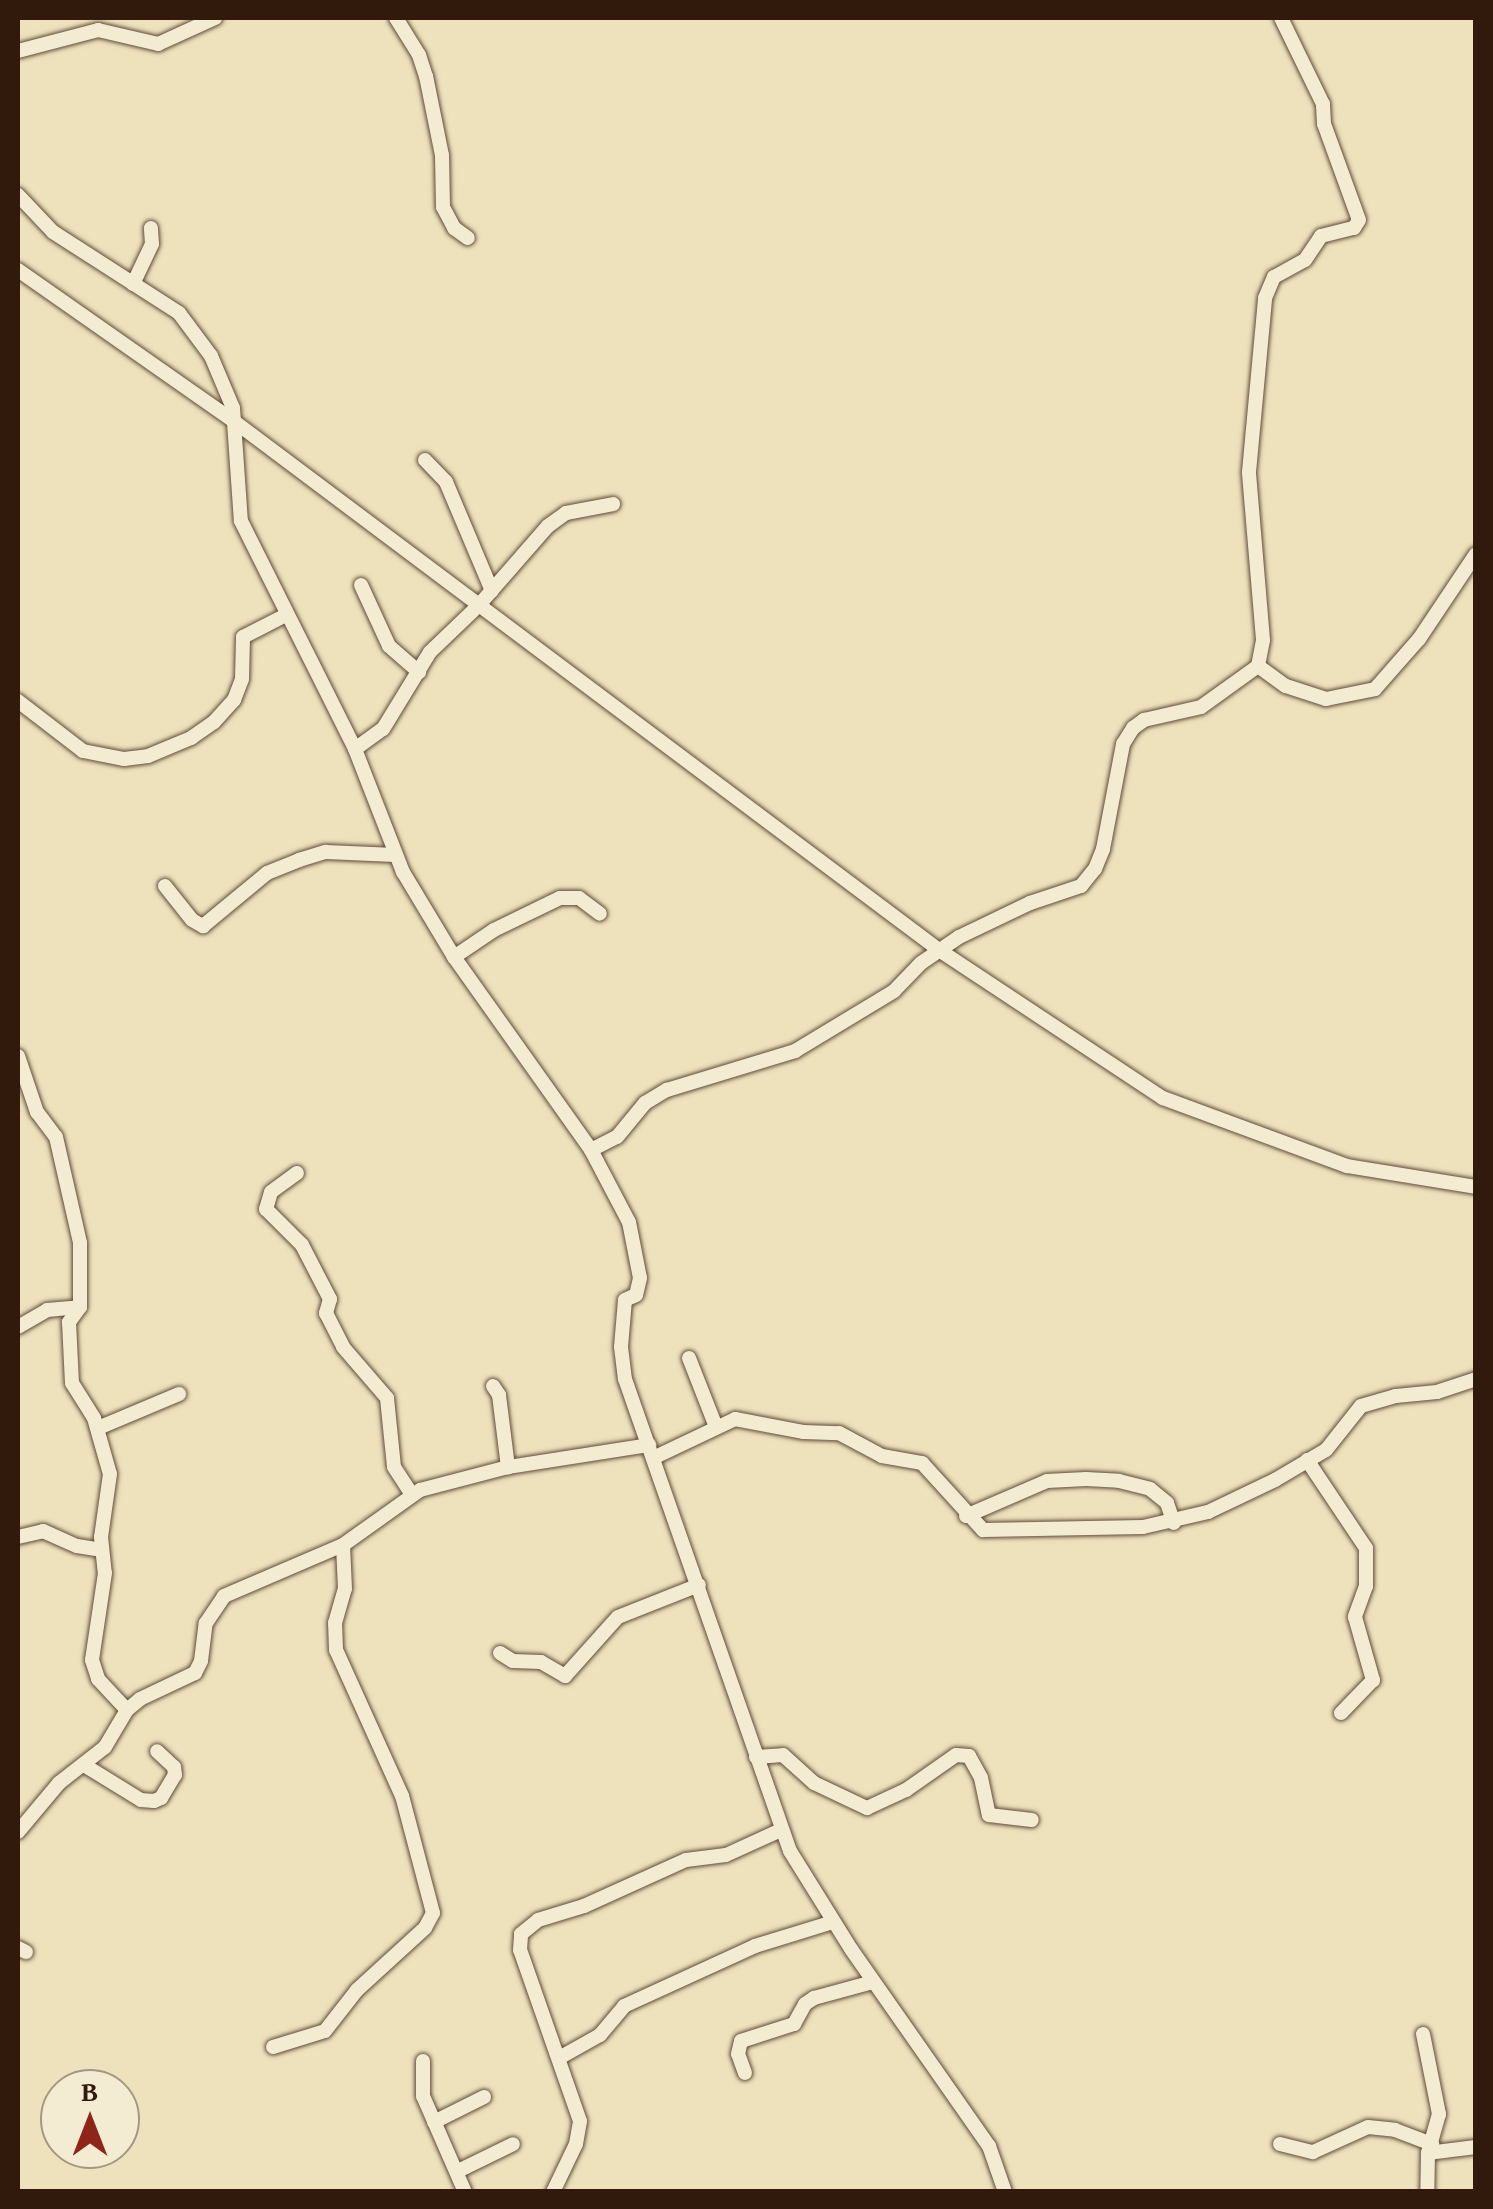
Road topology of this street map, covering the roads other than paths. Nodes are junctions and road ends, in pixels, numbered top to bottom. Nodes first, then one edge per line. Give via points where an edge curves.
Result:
1 (215, 18) edge
2 (396, 18) edge
3 (1281, 18) edge
4 (18, 52) edge
5 (18, 195) edge
6 (152, 228) dead end
7 (468, 238) dead end
8 (18, 270) edge
9 (133, 284) junction
10 (235, 422) junction
11 (425, 460) dead end
12 (613, 504) dead end
13 (1476, 554) edge
14 (361, 585) dead end
15 (492, 591) junction
16 (479, 605) junction
17 (286, 616) junction
18 (1258, 666) junction
19 (419, 672) junction
20 (18, 702) edge
21 (355, 749) junction
22 (395, 855) junction
23 (166, 886) dead end
24 (600, 914) dead end
25 (939, 950) junction
26 (454, 957) junction
27 (18, 1056) edge
28 (18, 1103) edge
29 (37, 1112) junction
30 (591, 1150) junction
31 (297, 1173) dead end
32 (1476, 1187) edge
33 (80, 1307) junction
34 (18, 1327) edge
35 (690, 1358) dead end
36 (1476, 1379) edge
37 (493, 1386) dead end
38 (180, 1394) dead end
39 (716, 1427) junction
40 (98, 1428) junction
41 (651, 1452) junction
42 (1307, 1460) junction
43 (508, 1467) junction
44 (412, 1495) junction
45 (966, 1516) junction
46 (1174, 1523) junction
47 (18, 1537) edge
48 (342, 1545) junction
49 (101, 1550) junction
50 (699, 1585) junction
51 (500, 1653) dead end
52 (127, 1710) junction
53 (1341, 1712) dead end
54 (156, 1752) dead end
55 (756, 1757) junction
56 (84, 1765) junction
57 (1032, 1820) dead end
58 (781, 1830) junction
59 (18, 1832) edge
60 (833, 1922) junction
61 (873, 1982) junction
62 (1423, 2034) dead end
63 (273, 2047) dead end
64 (559, 2058) junction
65 (422, 2062) dead end
66 (745, 2073) dead end
67 (484, 2097) dead end
68 (434, 2122) junction
69 (513, 2144) dead end
70 (1280, 2144) dead end
71 (1476, 2147) edge
72 (1430, 2148) junction
73 (458, 2171) junction
74 (465, 2192) edge
75 (553, 2192) edge
76 (1005, 2192) edge
77 (1427, 2192) edge

1 - 4 street via 158,44 98,30
2 - 7 street via 426,76 442,155 443,207
3 - 18 street via 1323,104 1359,220 1354,228 1321,236 1306,260 1274,277 1265,298 1249,472 1263,640
5 - 9 street via 53,232
6 - 9 street via 152,244
8 - 10 street
9 - 10 street via 192,327 211,356
10 - 16 street
10 - 17 street via 241,521
11 - 15 street via 446,482
12 - 15 street via 557,519
13 - 18 street via 1419,639 1375,689 1326,699 1286,686
14 - 19 street via 389,646
15 - 16 street
16 - 19 street via 430,652
16 - 25 street
17 - 20 street via 244,637 242,679 214,722 148,756 83,752
17 - 21 street
18 - 25 street via 1201,707 1134,728 1123,744 1103,849 1081,886 990,920
19 - 21 street via 383,729
21 - 22 street
22 - 23 street via 326,852 299,860 267,873 203,926
22 - 26 street
24 - 26 street via 580,898 560,898
25 - 30 street via 894,991 795,1052 667,1090 644,1103 618,1137
25 - 32 street via 1163,1098 1347,1166
26 - 30 street
27 - 29 street
28 - 29 street
29 - 33 street via 56,1137 66,1176 80,1243
30 - 41 street via 629,1222 639,1263 636,1295 625,1300 621,1347 625,1380
31 - 44 street via 271,1192 266,1209 302,1244 330,1299 326,1313 343,1348 387,1398 394,1466
33 - 34 street via 47,1310
33 - 40 street via 69,1322 72,1383
35 - 39 street
36 - 42 street via 1360,1406 1334,1442
37 - 43 street
38 - 40 street
39 - 41 street
39 - 45 street via 735,1419 839,1433 882,1456 922,1463
40 - 49 street via 110,1474
41 - 43 street
41 - 50 street
42 - 46 street via 1228,1504
42 - 53 street via 1358,1532 1367,1559 1355,1618 1373,1680
43 - 44 street
44 - 48 street
45 - 46 street via 994,1532
45 - 46 street via 1046,1481 1086,1479 1150,1489 1167,1503
47 - 49 street via 43,1531
48 - 52 street via 224,1596 206,1623 195,1673
48 - 63 street via 345,1589 336,1650 402,1796 433,1913 325,2031
49 - 52 street via 105,1572 92,1660 98,1679
50 - 51 street via 618,1617 564,1676 541,1662 513,1662
50 - 55 street
52 - 56 street via 117,1733
54 - 56 street via 175,1774 154,1801 141,1800
55 - 57 street via 783,1755 814,1783 867,1808 956,1755 969,1756 989,1815
55 - 58 street
56 - 59 street via 58,1784
58 - 60 street
58 - 64 street via 726,1854 686,1860 528,1926 520,1950
60 - 61 street
60 - 64 street via 755,1946 624,2006 600,2036
61 - 66 street via 814,1998 794,2024 741,2041
61 - 76 street via 988,2146
62 - 72 street via 1439,2114
64 - 75 street via 580,2133
65 - 68 street via 423,2096
67 - 68 street
68 - 73 street
69 - 73 street
70 - 72 street via 1313,2152 1368,2128 1394,2130
71 - 72 street
72 - 77 street
73 - 74 street

